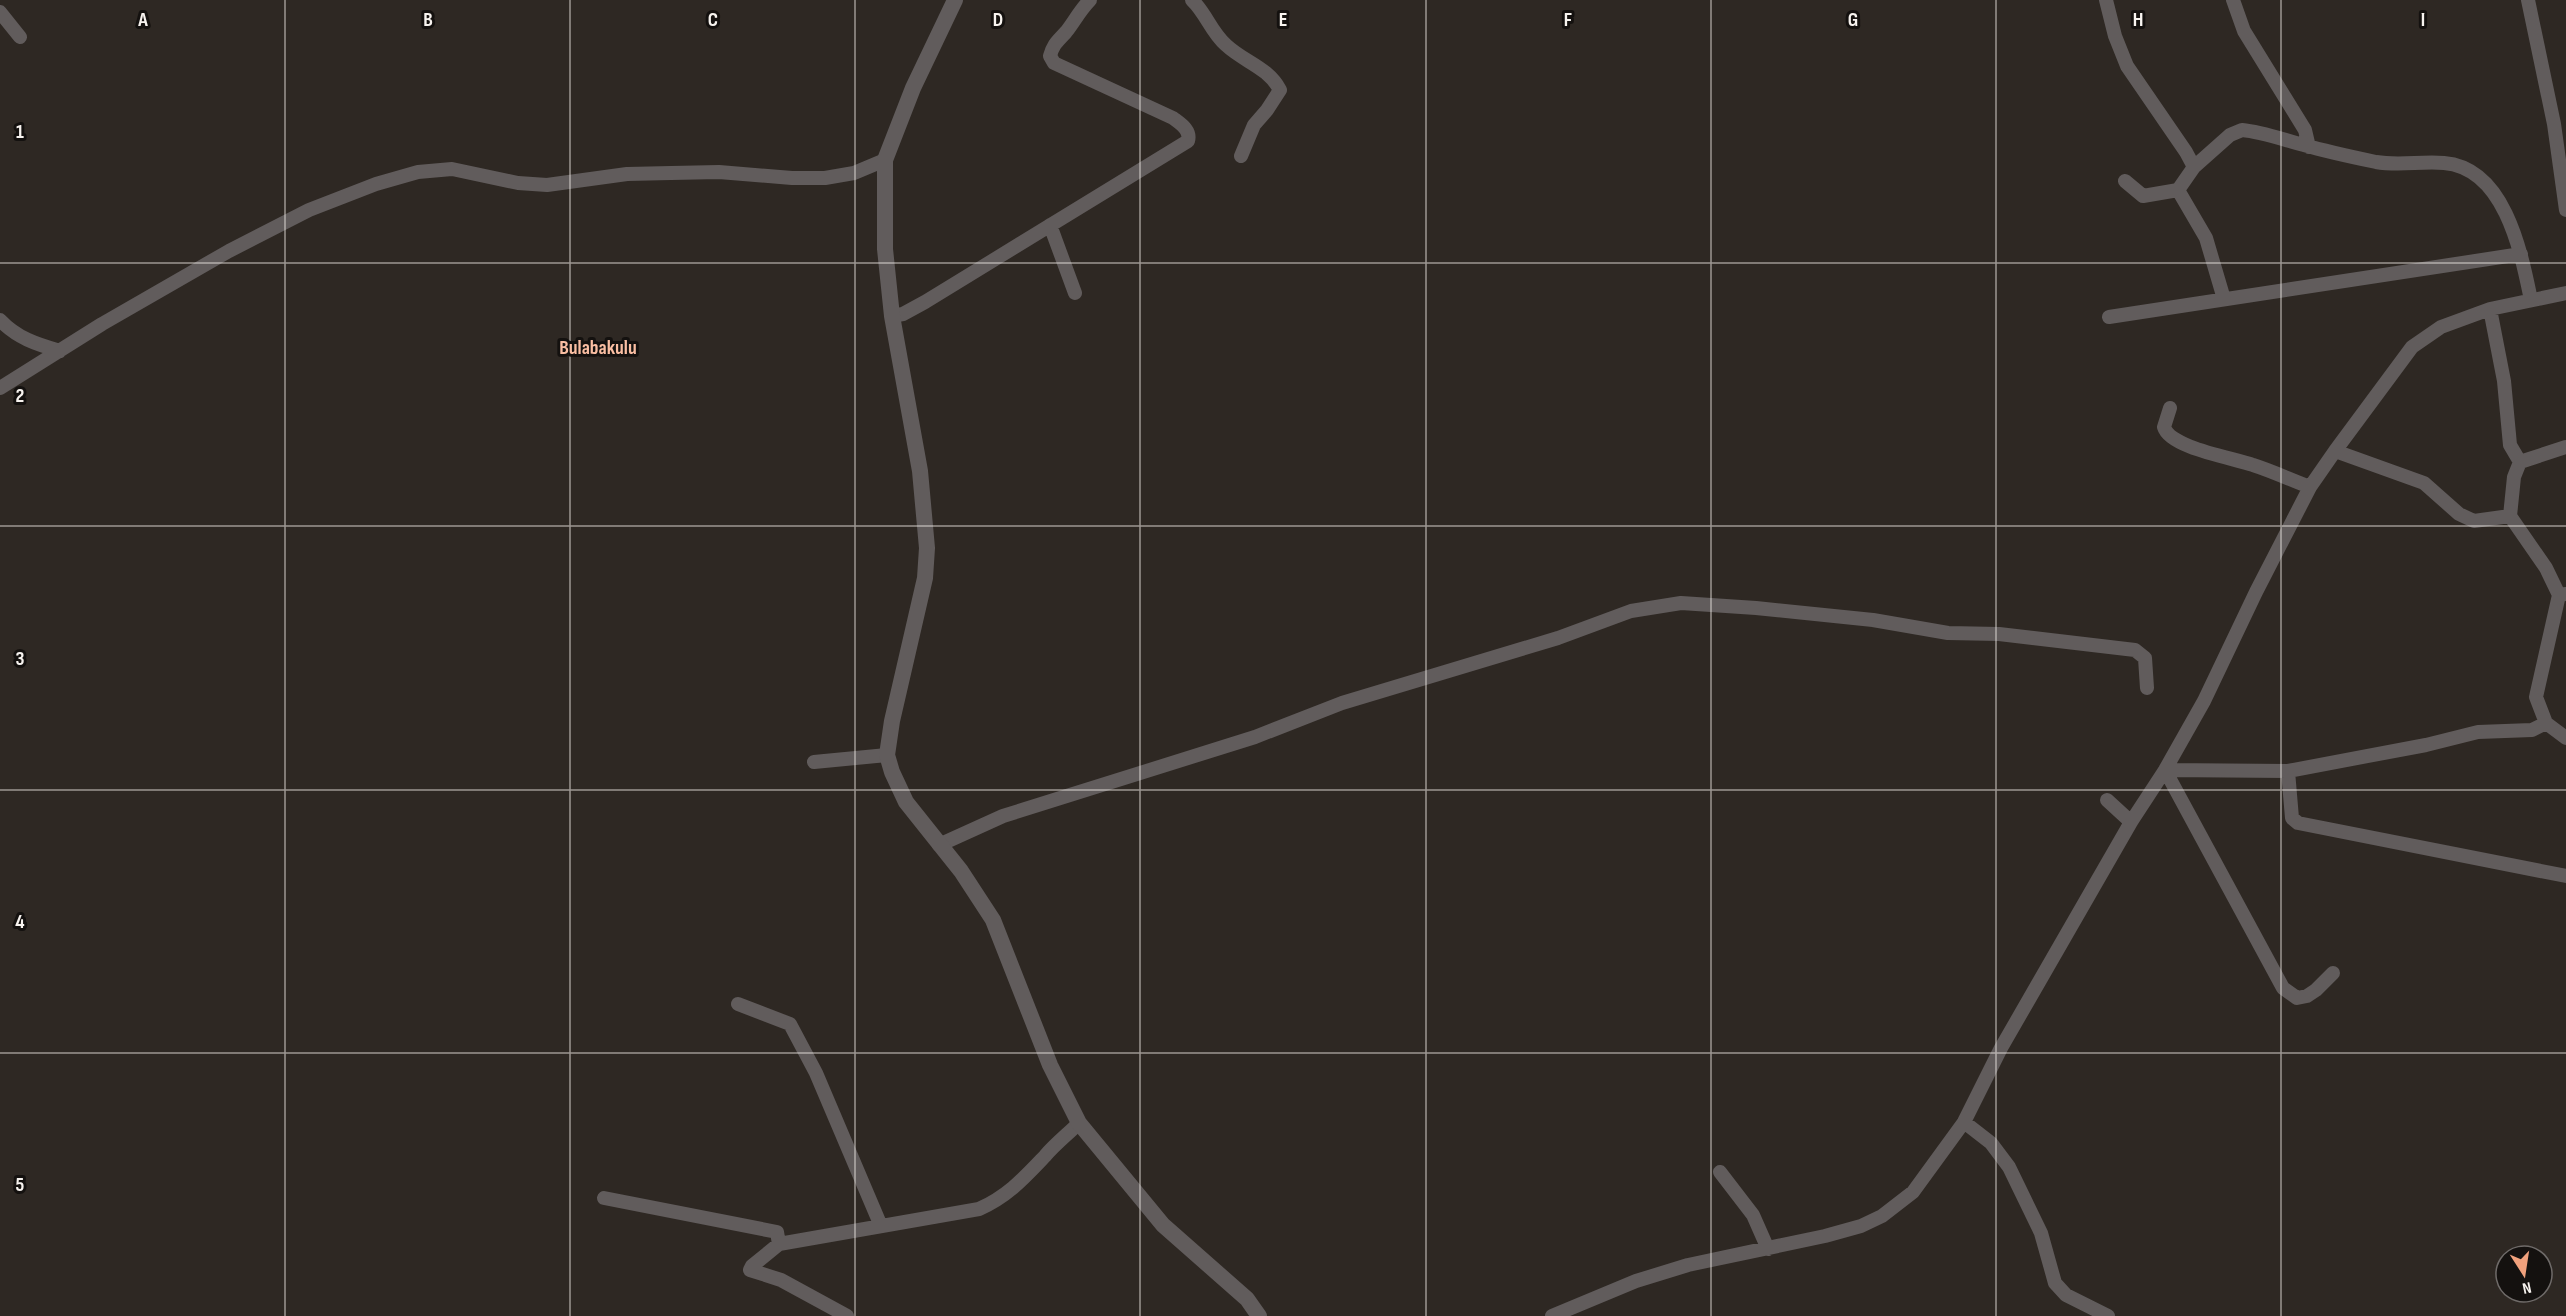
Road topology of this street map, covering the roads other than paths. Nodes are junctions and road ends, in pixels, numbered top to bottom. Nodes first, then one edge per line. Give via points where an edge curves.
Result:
1 (955, 0) edge
2 (1089, 0) edge
3 (1191, 0) edge
4 (2106, 0) edge
5 (2233, 0) edge
6 (2528, 0) edge
7 (0, 12) edge
8 (20, 37) dead end
9 (2309, 147) junction
10 (1241, 156) dead end
11 (885, 159) junction
12 (2194, 167) junction
13 (2126, 181) dead end
14 (2178, 190) junction
15 (2566, 210) edge
16 (1050, 225) junction
17 (2521, 254) junction
18 (1075, 293) dead end
19 (2566, 293) edge
20 (2224, 299) junction
21 (2531, 300) junction
22 (2490, 309) junction
23 (892, 316) junction
24 (2109, 317) dead end
25 (0, 321) edge
26 (60, 351) junction
27 (0, 388) edge
28 (2169, 408) dead end
29 (2566, 447) edge
30 (2335, 451) junction
31 (2520, 462) junction
32 (2310, 487) junction
33 (2510, 516) junction
34 (2562, 595) edge
35 (2147, 688) dead end
36 (2546, 723) junction
37 (2566, 738) edge
38 (887, 755) junction
39 (814, 762) dead end
40 (2166, 770) junction
41 (2288, 771) junction
42 (2107, 800) dead end
43 (2132, 822) junction
44 (939, 845) junction
45 (2566, 876) edge
46 (2332, 973) dead end
47 (738, 1004) dead end
48 (1964, 1122) junction
49 (1079, 1124) junction
50 (1720, 1172) dead end
51 (604, 1198) dead end
52 (881, 1226) junction
53 (779, 1244) junction
54 (1768, 1249) junction
55 (847, 1316) edge
56 (1259, 1316) edge
57 (1552, 1316) edge
58 (2108, 1316) edge

1 - 11 street
2 - 16 street via 1053,44 1050,56 1054,63 1173,118 1185,127 1189,137 1185,145
3 - 10 street via 1226,45 1273,77 1280,90 1254,124
4 - 12 street via 2127,66
5 - 9 street via 2244,31 2305,130
6 - 15 street via 2554,124
7 - 8 street
9 - 12 street via 2242,130 2230,135
9 - 17 street via 2378,162 2463,166 2480,176 2491,189 2506,214
11 - 23 street via 885,249
11 - 26 street via 854,173 825,178 671,172 547,185 452,169 418,172 309,210 229,251
12 - 14 street
13 - 14 street via 2143,196
14 - 20 street via 2206,238
16 - 18 street
16 - 23 street via 926,302
17 - 20 street
17 - 21 street
19 - 21 street
20 - 24 street
21 - 22 street
22 - 30 street via 2441,327 2412,347
22 - 31 street via 2504,381 2510,445
23 - 38 street via 920,471 927,548 925,578
25 - 26 street via 13,334
26 - 27 street
28 - 32 street via 2164,427 2171,436 2200,450
29 - 31 street
30 - 32 street
30 - 33 street via 2424,483 2459,514 2474,521
31 - 33 street via 2514,477
32 - 40 street
33 - 34 street
34 - 36 street via 2536,697
35 - 44 street via 2145,658 2135,650 1682,603 1631,611 1558,638 1342,703 1255,736 1003,816
36 - 37 street
36 - 41 street via 2532,730 2478,732
38 - 39 street
38 - 44 street via 906,802
40 - 41 street
40 - 43 street
40 - 46 street via 2283,988 2297,998 2307,996
41 - 45 street via 2292,818 2298,823
42 - 43 street
43 - 48 street via 2001,1048
44 - 49 street via 993,920 1047,1057
47 - 52 street via 790,1024 816,1073
48 - 54 street via 1913,1192 1882,1216 1825,1236
48 - 58 street via 1991,1143 2009,1167 2041,1233 2055,1283 2066,1295
49 - 52 street via 998,1200 950,1216
49 - 56 street via 1162,1225 1247,1299
50 - 54 street via 1753,1215
51 - 53 street via 777,1232
52 - 53 street
53 - 55 street via 750,1270 780,1280
54 - 57 street via 1663,1272

